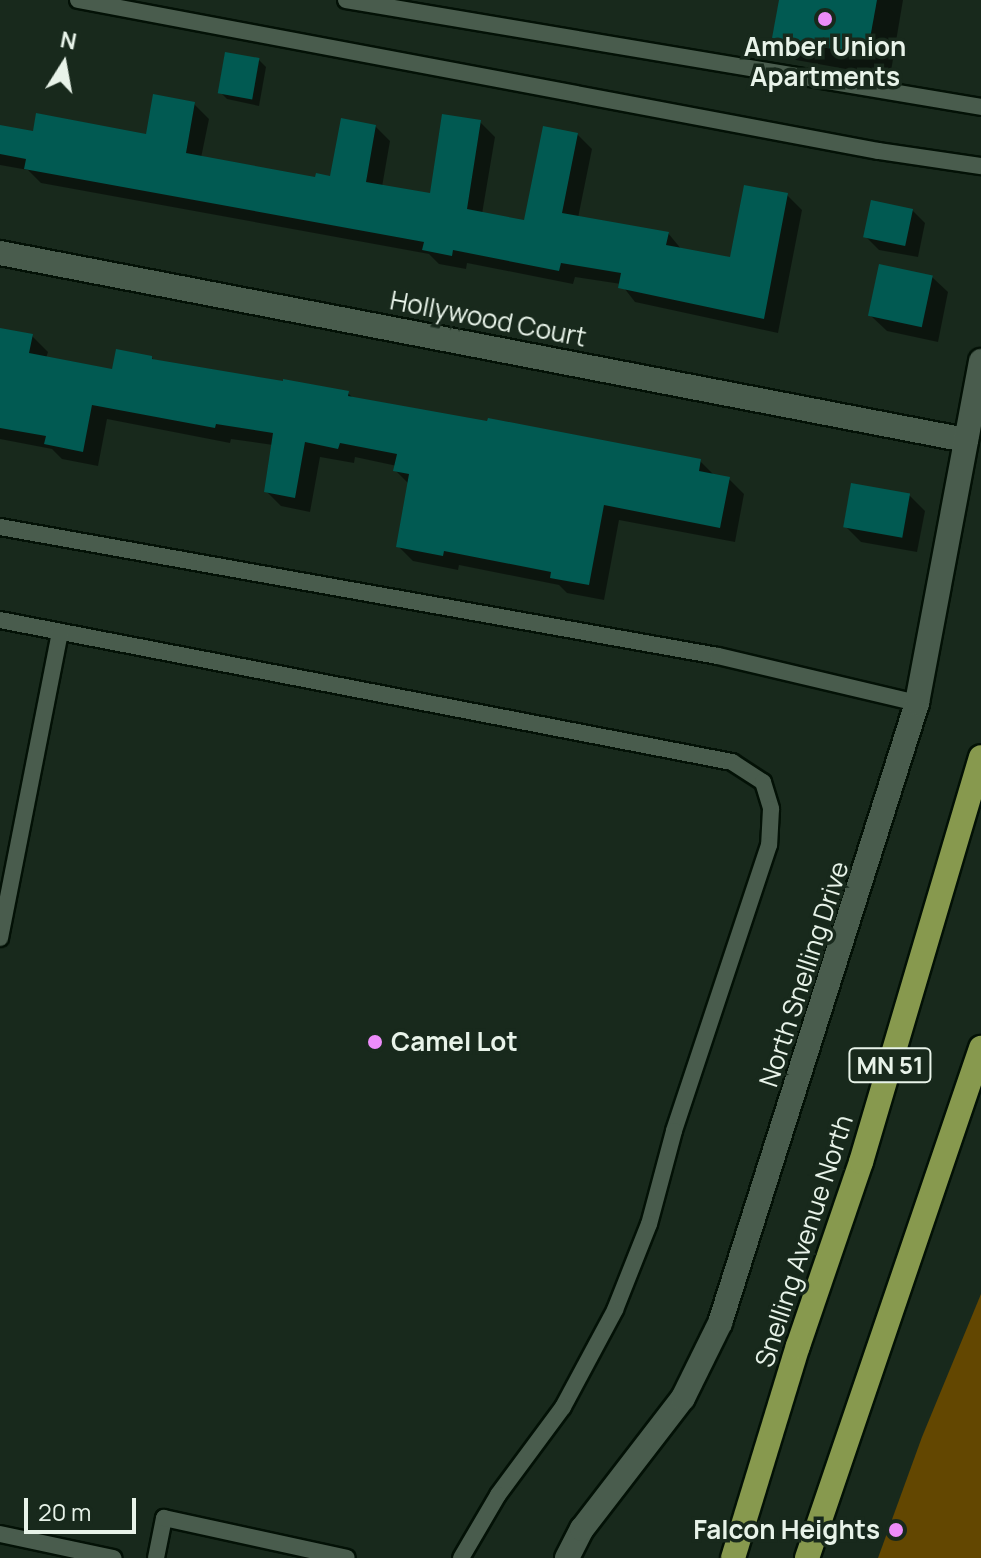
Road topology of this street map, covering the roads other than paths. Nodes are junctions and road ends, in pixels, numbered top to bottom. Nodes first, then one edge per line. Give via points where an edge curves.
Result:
1 (78, 0) edge
2 (346, 0) edge
3 (981, 107) edge
4 (981, 166) edge
5 (0, 253) edge
6 (981, 361) edge
7 (966, 440) junction
8 (0, 527) edge
9 (0, 620) edge
10 (60, 632) junction
11 (917, 703) junction
12 (981, 757) edge
13 (0, 938) edge
14 (981, 1048) edge
15 (0, 1534) edge
16 (113, 1558) edge
17 (156, 1558) edge
18 (347, 1558) edge
19 (461, 1558) edge
20 (567, 1558) edge
21 (733, 1558) edge
22 (807, 1558) edge

1 - 4 lane
2 - 3 lane
5 - 7 street, Hollywood Court
6 - 7 street, North Snelling Drive
7 - 11 street, North Snelling Drive
8 - 11 lane via 718,656
9 - 10 lane
10 - 13 lane
10 - 19 lane via 732,762 763,782 771,809 769,845 674,1131 649,1224 615,1310 563,1407 498,1495
11 - 20 street, North Snelling Drive via 720,1323 683,1398 582,1529
12 - 21 main road, Snelling Avenue North / MN 51 via 861,1162
14 - 22 main road, MN 51
15 - 16 lane
17 - 18 lane via 164,1518

